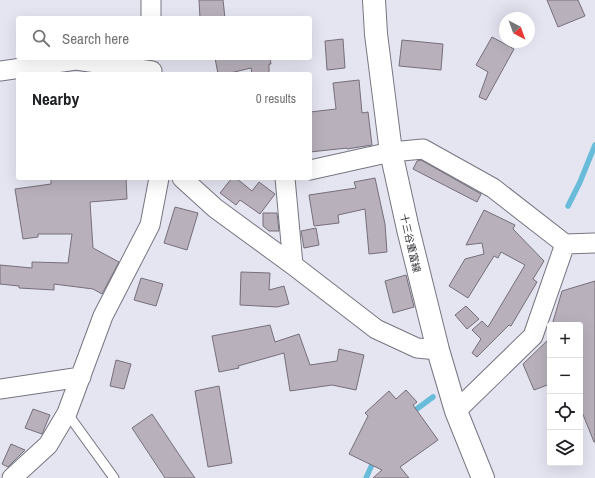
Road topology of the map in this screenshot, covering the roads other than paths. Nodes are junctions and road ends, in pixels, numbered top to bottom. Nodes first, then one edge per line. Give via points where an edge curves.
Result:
1 (150, 0) edge
2 (374, 0) edge
3 (151, 16) edge
4 (152, 68) edge
5 (0, 71) edge
6 (391, 152) junction
7 (312, 170) edge
8 (159, 180) edge
9 (184, 180) edge
10 (285, 180) edge
11 (595, 243) edge
12 (565, 244) junction
13 (293, 265) junction
14 (438, 350) junction
15 (81, 377) junction
16 (0, 389) edge
17 (456, 411) junction
18 (67, 413) junction
19 (12, 478) edge
20 (114, 478) edge
21 (483, 478) edge

1 - 3 street
2 - 6 main road, 十三谷重富線
4 - 5 street via 76,60
6 - 7 street
6 - 12 street via 423,149 493,188
6 - 14 main road, 十三谷重富線
8 - 15 street via 150,225 103,316
9 - 13 street via 215,208
10 - 13 street
11 - 12 street
12 - 17 street via 533,336
13 - 14 street via 376,329 417,348
14 - 17 main road, 十三谷重富線
15 - 16 street
15 - 18 street
17 - 21 main road, 十三谷重富線
18 - 19 street via 48,444
18 - 20 lane

